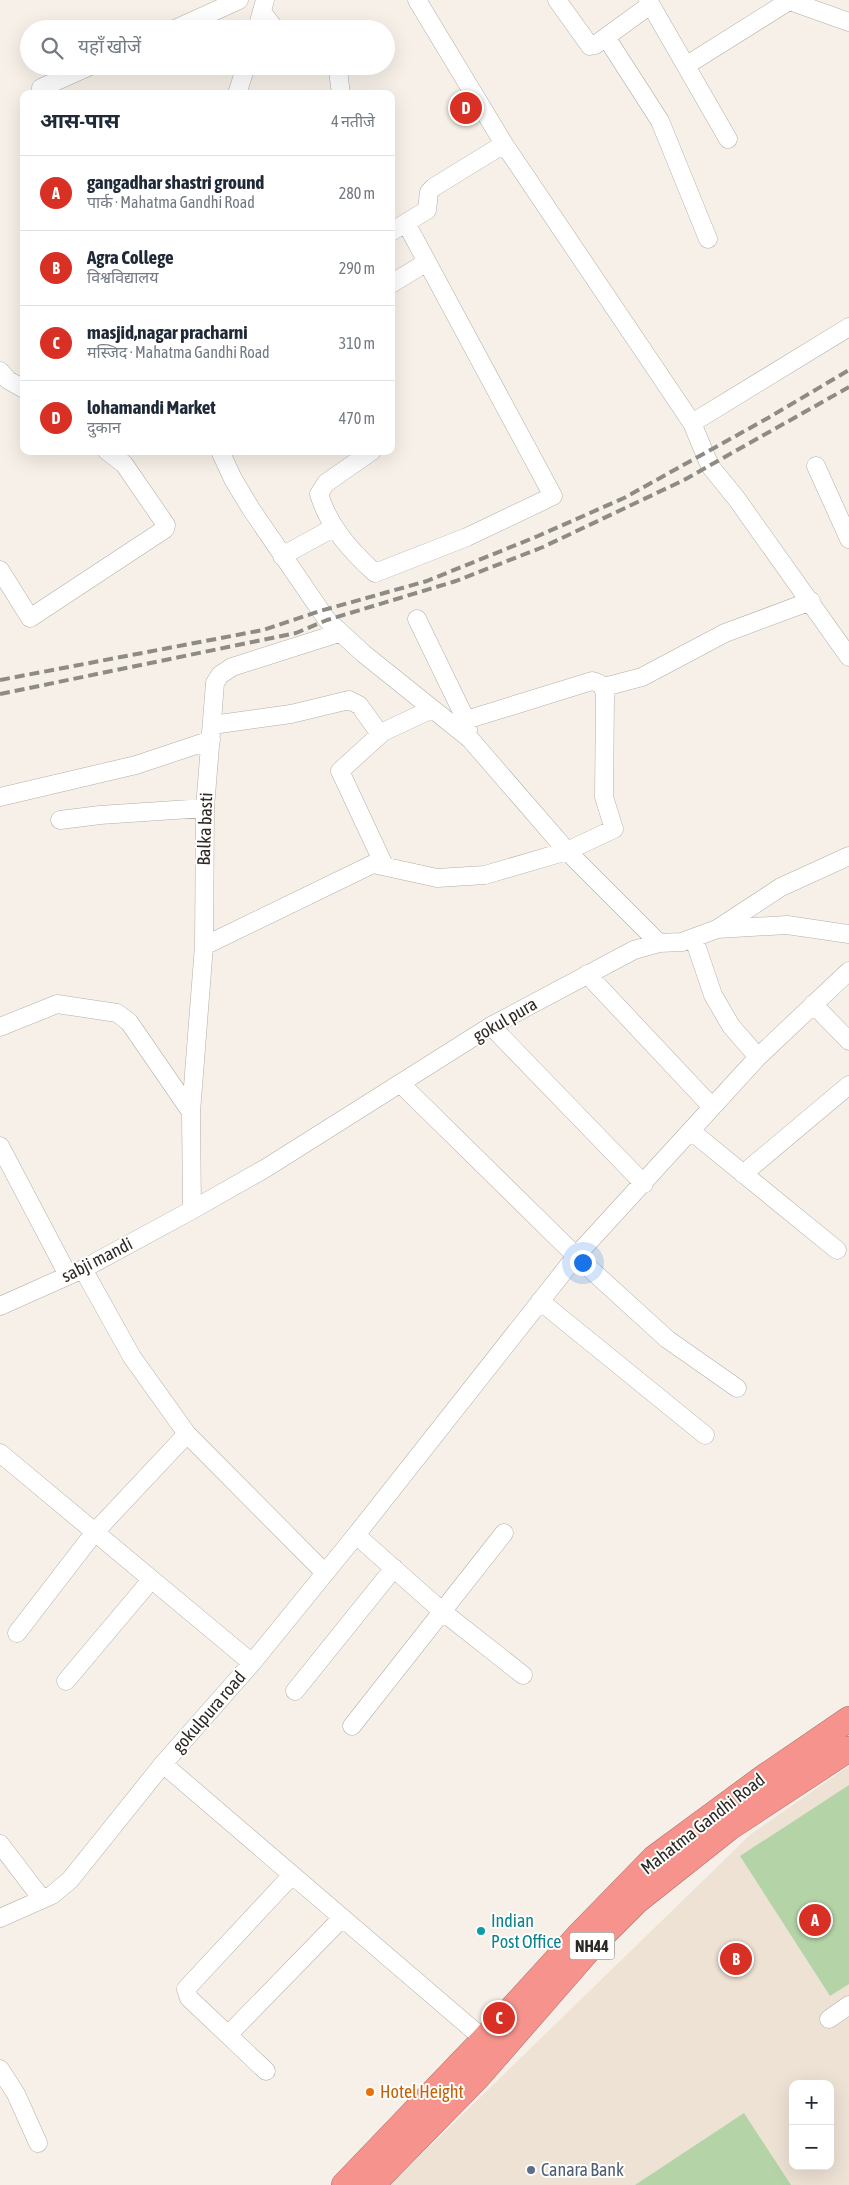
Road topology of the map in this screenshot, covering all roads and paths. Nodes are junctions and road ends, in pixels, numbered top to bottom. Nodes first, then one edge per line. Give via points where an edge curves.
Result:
1 (239, 0) edge
2 (417, 0) edge
3 (557, 0) edge
4 (788, 0) edge
5 (649, 2) edge
6 (195, 20) edge
7 (849, 22) edge
8 (606, 37) junction
9 (687, 65) junction
10 (70, 75) edge
11 (243, 75) edge
12 (339, 75) edge
13 (40, 88) dead end
14 (238, 90) edge
15 (340, 90) edge
16 (728, 139) dead end
17 (504, 144) junction
18 (398, 228) edge
19 (708, 239) dead end
20 (427, 262) junction
21 (395, 282) edge
22 (849, 326) edge
23 (692, 423) junction
24 (112, 455) edge
25 (222, 455) edge
26 (367, 455) edge
27 (816, 466) dead end
28 (333, 528) junction
29 (849, 539) edge
30 (282, 556) junction
31 (2, 576) edge
32 (810, 601) junction
33 (417, 619) dead end
34 (339, 633) junction
35 (849, 657) edge
36 (604, 687) junction
37 (432, 709) junction
38 (466, 720) junction
39 (211, 732) junction
40 (380, 734) junction
41 (470, 739) junction
42 (0, 798) edge
43 (205, 808) junction
44 (60, 820) dead end
45 (567, 851) junction
46 (849, 856) edge
47 (384, 865) junction
48 (717, 929) junction
49 (849, 934) edge
50 (694, 939) junction
51 (659, 942) junction
52 (204, 946) junction
53 (849, 971) edge
54 (587, 974) junction
55 (813, 1004) junction
56 (491, 1026) junction
57 (0, 1027) edge
58 (849, 1041) edge
59 (758, 1056) junction
60 (401, 1084) junction
61 (849, 1085) edge
62 (712, 1107) junction
63 (191, 1112) junction
64 (691, 1131) junction
65 (0, 1146) edge
66 (743, 1174) junction
67 (644, 1184) junction
68 (192, 1210) junction
69 (838, 1250) dead end
70 (576, 1256) junction
71 (76, 1272) junction
72 (540, 1301) junction
73 (0, 1306) edge
74 (737, 1388) dead end
75 (187, 1434) junction
76 (705, 1435) dead end
77 (3, 1462) edge
78 (94, 1533) junction
79 (504, 1533) dead end
80 (356, 1535) junction
81 (394, 1568) junction
82 (325, 1572) junction
83 (151, 1580) junction
84 (443, 1612) junction
85 (17, 1633) dead end
86 (252, 1663) junction
87 (523, 1676) dead end
88 (66, 1681) dead end
89 (296, 1691) dead end
90 (849, 1719) edge
91 (352, 1726) dead end
92 (849, 1749) edge
93 (163, 1764) junction
94 (0, 1844) edge
95 (292, 1875) junction
96 (42, 1899) junction
97 (0, 1918) edge
98 (342, 1918) junction
99 (849, 2005) edge
100 (829, 2019) dead end
101 (228, 2035) junction
102 (492, 2046) junction
103 (0, 2069) edge
104 (266, 2071) dead end
105 (38, 2143) dead end
106 (344, 2185) edge
107 (372, 2185) edge

1 - 6 street
2 - 17 street
3 - 8 street via 590,46
4 - 7 street
4 - 9 street
5 - 8 street
5 - 9 street
8 - 19 street via 660,121
9 - 16 street
10 - 13 street
11 - 14 street
12 - 15 street
17 - 18 street via 434,187 426,210
17 - 23 street
18 - 20 street
20 - 21 street
20 - 28 street via 553,496 467,536 375,573
22 - 23 street
23 - 32 street via 710,466
24 - 31 street via 124,464 166,527 32,618
25 - 30 street via 233,479
26 - 28 street via 320,489 320,498
27 - 29 street
28 - 30 street
30 - 34 street
32 - 35 street
32 - 36 street via 725,633 642,676
33 - 38 street
34 - 37 street
34 - 39 street, Balka basti via 232,668 220,675 215,683
36 - 38 street via 592,681
36 - 45 street via 604,797 614,829
37 - 40 street
37 - 41 street
38 - 41 street
39 - 40 street via 349,700 359,705
39 - 42 street via 136,766
39 - 43 street, Balka basti
40 - 47 street via 340,771
41 - 45 street
43 - 44 street
43 - 52 street, Balka basti
45 - 47 street via 485,875 451,879
45 - 51 street
46 - 48 street via 781,887
47 - 52 street via 369,865
48 - 49 street, gokul pura via 787,925
48 - 50 street, gokul pura
50 - 51 street, gokul pura
50 - 59 street via 713,995 731,1026
51 - 54 street, gokul pura via 634,950
52 - 63 street, Balka basti
53 - 55 street
54 - 56 street, gokul pura
54 - 62 street
55 - 58 street
55 - 59 street
56 - 60 street, gokul pura
56 - 67 street
57 - 63 street via 57,1004 117,1013 129,1022
59 - 62 street
60 - 68 street, gokul pura
60 - 70 street
61 - 66 street
62 - 64 street
63 - 68 street, Balka basti
64 - 66 street
64 - 67 street
65 - 71 street
66 - 69 street
67 - 70 street
68 - 71 street, sabji mandi
70 - 72 street
70 - 74 street via 667,1339
71 - 73 street, sabji mandi
71 - 75 street
72 - 76 street
72 - 80 street
75 - 78 street
75 - 82 street
77 - 78 street, gokulpura road
78 - 83 street, gokulpura road
78 - 85 street
79 - 84 street
80 - 81 street
80 - 82 street
81 - 84 street
81 - 89 street
82 - 86 street
83 - 86 street, gokulpura road
83 - 88 street
84 - 87 street
84 - 91 street
86 - 93 street, gokulpura road
90 - 102 highway, Mahatma Gandhi Road / NH44 via 654,1858 579,1935
92 - 102 highway, Mahatma Gandhi Road / NH44 via 729,1828 637,1901
93 - 95 street, gokulpura road
93 - 96 street via 70,1880
94 - 96 street
95 - 98 street, gokulpura road
95 - 101 street via 186,1988 189,1998
96 - 97 street
98 - 101 street
98 - 102 street, gokulpura road
99 - 100 street
101 - 104 street
102 - 106 highway, Mahatma Gandhi Road / NH44
102 - 107 highway, Mahatma Gandhi Road / NH44
103 - 105 street via 16,2094

